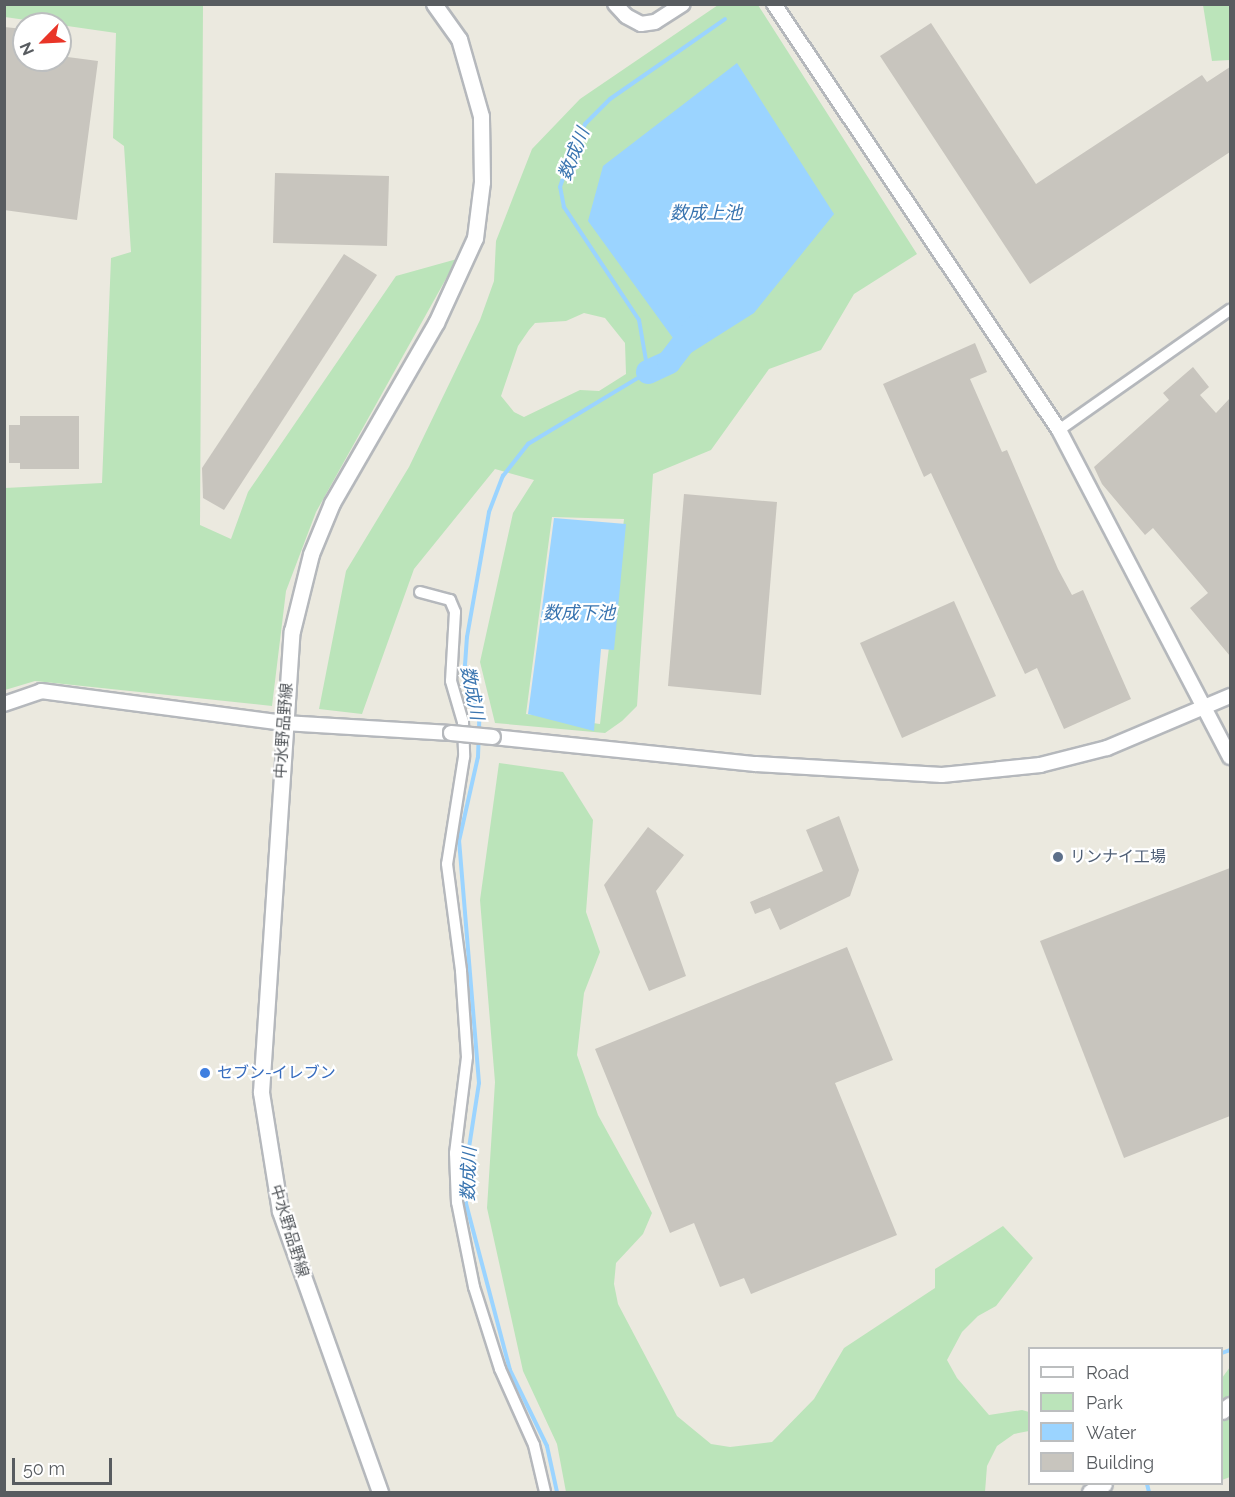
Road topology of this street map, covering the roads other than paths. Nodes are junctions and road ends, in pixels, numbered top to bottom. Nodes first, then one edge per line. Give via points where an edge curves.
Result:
1 (434, 4) edge
2 (615, 4) edge
3 (683, 4) edge
4 (774, 4) edge
5 (1230, 310) edge
6 (1059, 430) junction
7 (420, 592) dead end
8 (1230, 696) edge
9 (4, 704) edge
10 (1204, 707) junction
11 (284, 723) junction
12 (1230, 757) edge
13 (380, 1492) edge
14 (545, 1492) edge

1 - 11 main road, 中水野品野線 via 459,39 481,116 482,182 475,238 436,323 332,503 311,554 292,631
2 - 3 street via 641,24 655,22
4 - 6 street
5 - 6 street
6 - 10 street
7 - 14 street via 450,600 454,612 451,681 463,722 465,758 447,864 467,1057 455,1153 457,1202 474,1287 500,1369 534,1445
8 - 10 street
9 - 11 street via 41,691
10 - 11 street, bridge via 1107,748 1040,765 942,775 756,764 451,733
10 - 12 street
11 - 13 main road, 中水野品野線 via 261,1092 267,1149 280,1211

